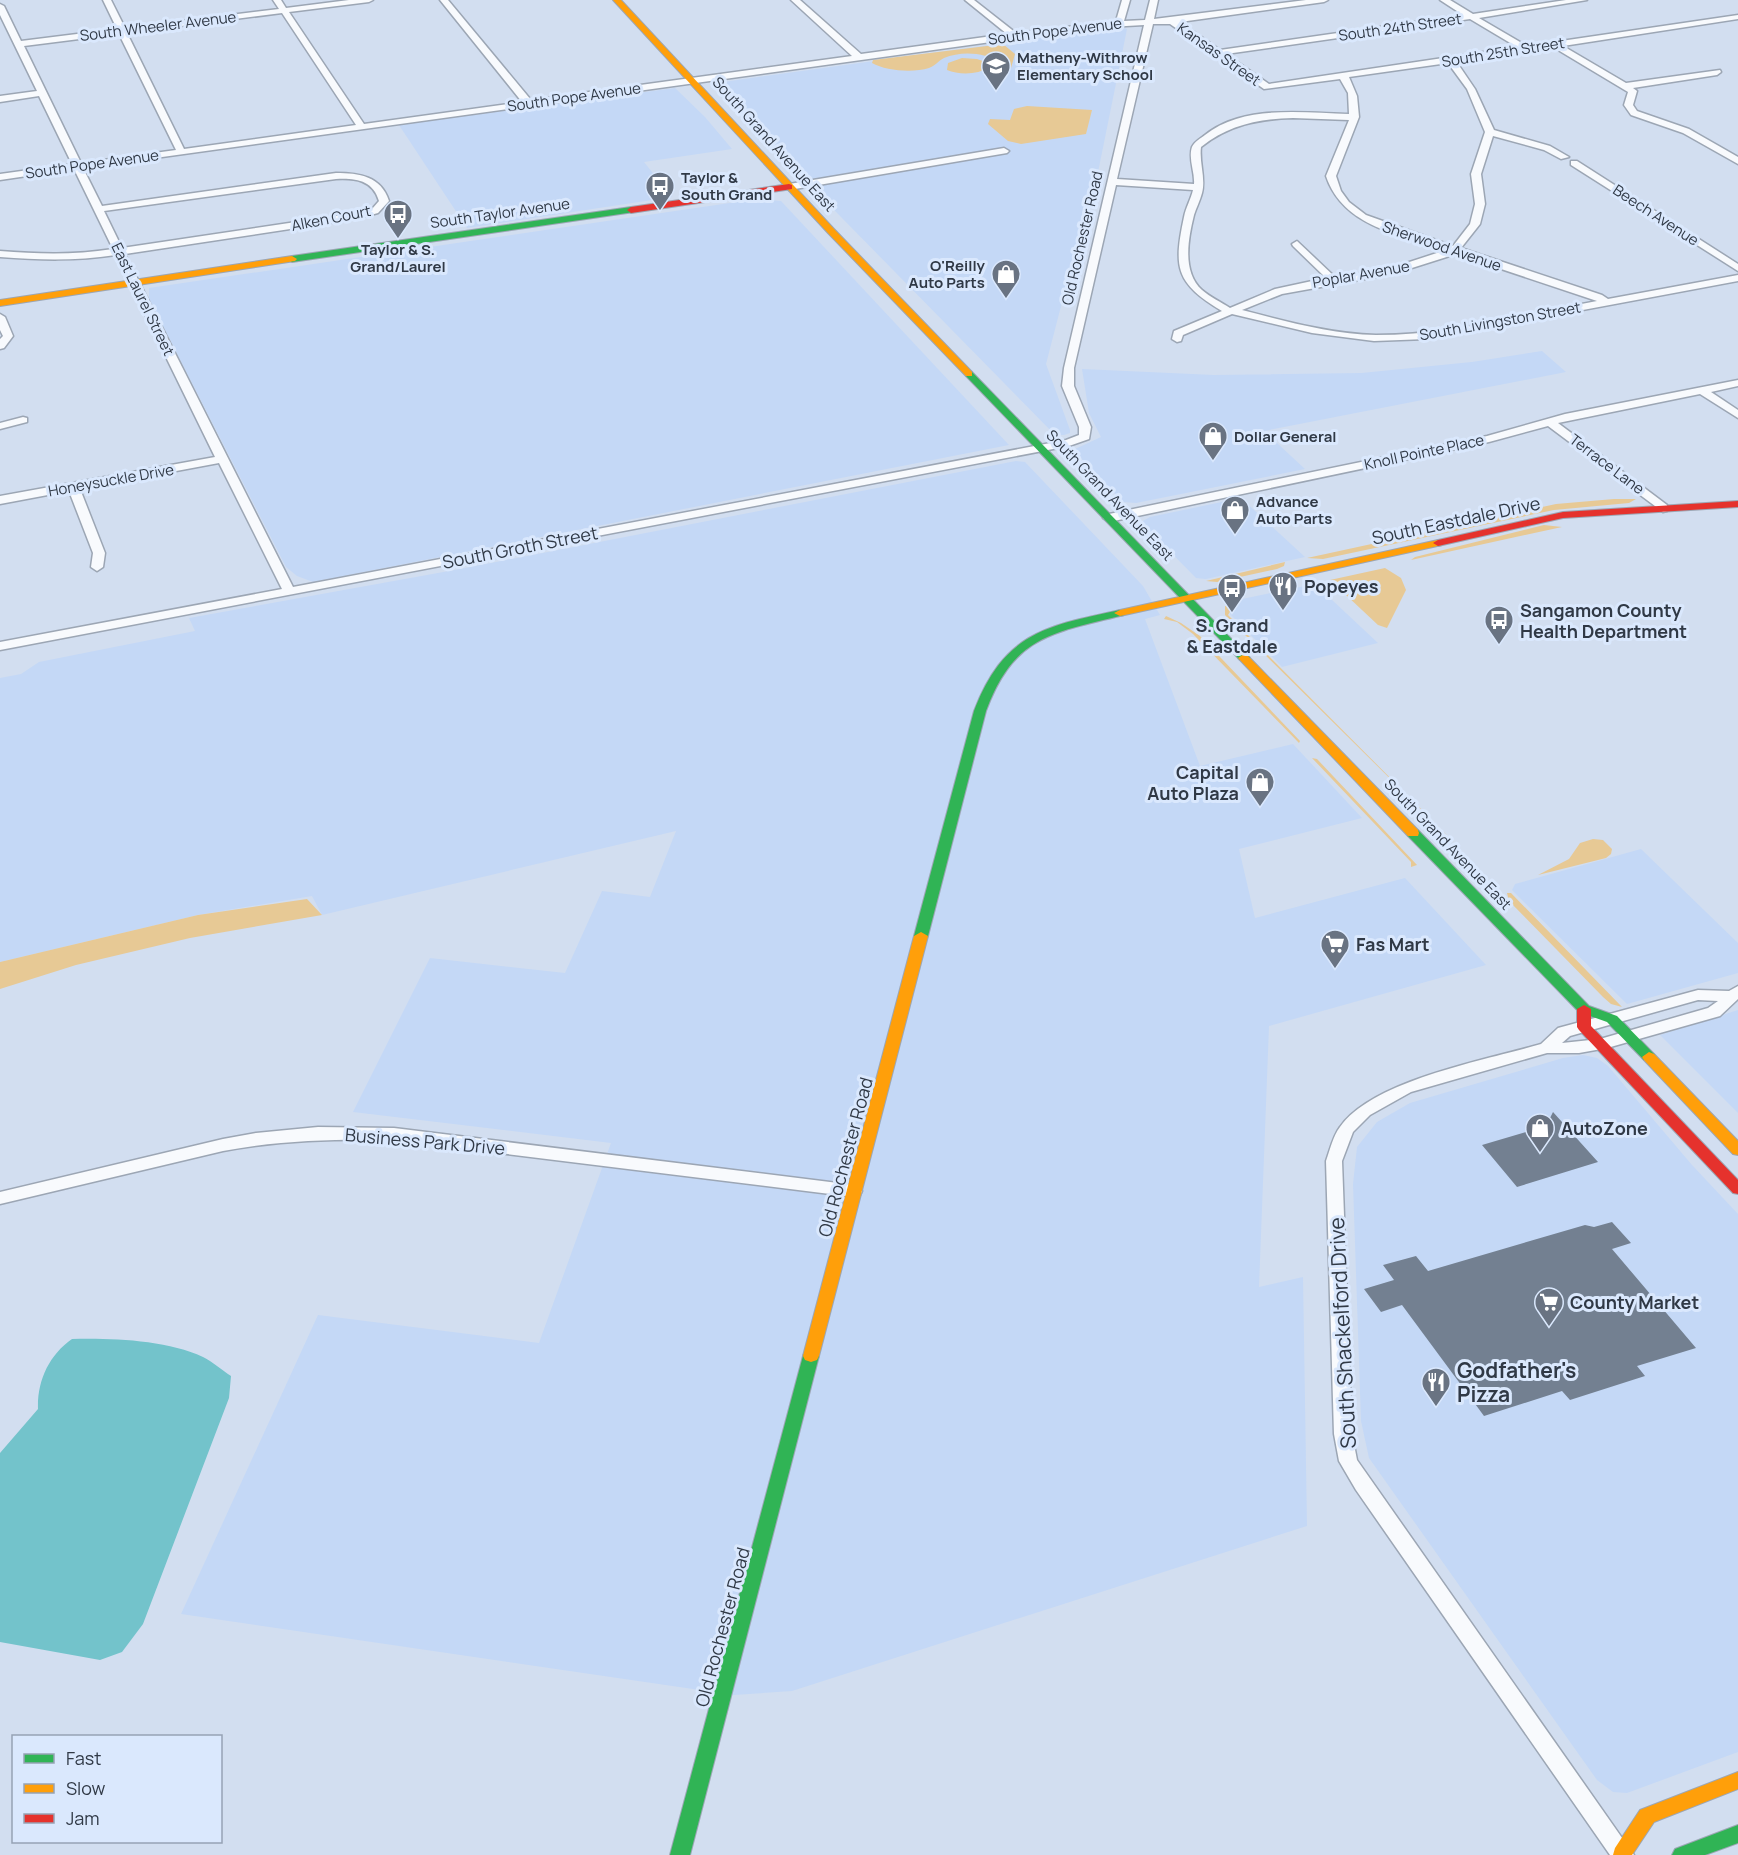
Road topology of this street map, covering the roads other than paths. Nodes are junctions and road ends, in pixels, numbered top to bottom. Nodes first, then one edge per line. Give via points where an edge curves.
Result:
1 (107, 0) edge
2 (277, 0) edge
3 (369, 0) edge
4 (444, 0) edge
5 (617, 0) edge
6 (795, 0) edge
7 (969, 0) edge
8 (1126, 0) edge
9 (1154, 0) edge
10 (1317, 0) edge
11 (1444, 0) edge
12 (1583, 0) edge
13 (0, 6) edge
14 (284, 10) junction
15 (1472, 16) junction
16 (1738, 16) edge
17 (1172, 21) junction
18 (1120, 22) junction
19 (1147, 22) junction
20 (122, 31) junction
21 (1015, 36) junction
22 (19, 44) junction
23 (1554, 44) junction
24 (1526, 48) junction
25 (1218, 53) junction
26 (860, 58) junction
27 (1451, 60) junction
28 (1716, 72) dead end
29 (1342, 76) junction
30 (694, 81) junction
31 (1626, 86) junction
32 (1267, 87) joint
33 (43, 93) junction
34 (0, 99) edge
35 (528, 104) junction
36 (1354, 117) junction
37 (361, 126) junction
38 (1490, 132) junction
39 (1004, 151) dead end
40 (181, 152) junction
41 (1564, 157) dead end
42 (1738, 161) edge
43 (1574, 163) dead end
44 (79, 166) junction
45 (0, 177) edge
46 (1113, 182) junction
47 (789, 187) junction
48 (1198, 187) junction
49 (99, 209) junction
50 (1297, 244) dead end
51 (1454, 251) junction
52 (120, 252) junction
53 (0, 254) edge
54 (1738, 268) edge
55 (1738, 278) edge
56 (1334, 280) junction
57 (134, 282) junction
58 (0, 303) edge
59 (1606, 303) junction
60 (1227, 310) junction
61 (0, 316) edge
62 (1177, 339) dead end
63 (2, 348) edge
64 (1738, 383) edge
65 (1702, 390) junction
66 (1738, 415) edge
67 (23, 420) dead end
68 (1550, 422) junction
69 (0, 426) edge
70 (1041, 448) junction
71 (222, 459) junction
72 (73, 487) junction
73 (0, 500) edge
74 (1738, 504) edge
75 (1663, 508) junction
76 (1109, 518) junction
77 (97, 567) dead end
78 (289, 591) junction
79 (1186, 598) junction
80 (0, 646) edge
81 (1734, 993) edge
82 (1584, 1008) junction
83 (1612, 1019) junction
84 (1584, 1027) junction
85 (1628, 1036) junction
86 (1601, 1044) junction
87 (1547, 1048) junction
88 (1738, 1150) edge
89 (1738, 1189) edge
90 (854, 1191) junction
91 (0, 1198) edge
92 (1738, 1780) edge
93 (1738, 1834) edge
94 (680, 1855) edge
95 (1622, 1855) edge
96 (1641, 1855) edge
97 (1682, 1855) edge

1 - 20 street
2 - 14 street
3 - 14 street, South Wheeler Avenue
4 - 35 street
5 - 30 main road, South Grand Avenue East
6 - 26 street
7 - 21 street
8 - 18 street
9 - 19 street, Old Rochester Road
10 - 17 street, South Pope Avenue
11 - 15 street
12 - 15 street, South 24th Street
13 - 22 street, East Laurel Street
14 - 20 street, South Wheeler Avenue
14 - 37 street
15 - 24 street
15 - 25 street, South 24th Street
16 - 23 street, South 25th Street
17 - 19 street, South Pope Avenue
17 - 25 street, Kansas Street
18 - 19 street, South Pope Avenue
18 - 21 street, South Pope Avenue
19 - 46 street, Old Rochester Road
20 - 22 street, South Wheeler Avenue
20 - 40 street
21 - 26 street, South Pope Avenue
22 - 33 street, East Laurel Street
23 - 24 street, South 25th Street
23 - 31 street
24 - 27 street, South 25th Street
25 - 32 street, Kansas Street
26 - 30 street, South Pope Avenue
27 - 29 street, South 25th Street
27 - 38 street via 1471,89
28 - 31 street
29 - 32 street, South 25th Street
29 - 36 street, Sherwood Avenue via 1352,91
30 - 35 street, South Pope Avenue
30 - 47 main road, South Grand Avenue East
31 - 42 street via 1633,91 1628,105 1634,113 1686,131
33 - 34 street
33 - 44 street, East Laurel Street
35 - 37 street, South Pope Avenue
36 - 48 street via 1266,118 1217,131 1197,146
36 - 51 street, Sherwood Avenue via 1352,132 1331,176 1340,197 1380,225
37 - 40 street, South Pope Avenue
38 - 41 street via 1547,148
38 - 51 street via 1476,174 1480,204 1475,224
39 - 47 street, South Taylor Avenue
40 - 44 street, South Pope Avenue
43 - 54 street, Beech Avenue
44 - 45 street, South Pope Avenue
44 - 49 street, East Laurel Street
46 - 48 street
46 - 70 street, Old Rochester Road via 1069,368 1068,386 1087,432 1076,441
47 - 57 main road, South Taylor Avenue
47 - 70 main road, South Grand Avenue East
48 - 60 street, South Livingston Street via 1183,245 1185,275 1199,293
49 - 52 street, East Laurel Street
49 - 52 street, Alken Court via 336,176 370,180 383,197 379,208 356,216
50 - 56 street
51 - 56 street, Poplar Avenue via 1393,271
51 - 59 street, Sherwood Avenue via 1598,297
52 - 53 street via 58,258
52 - 57 street, East Laurel Street
55 - 59 street, South Livingston Street
56 - 60 street, Poplar Avenue via 1279,291
57 - 58 main road, South Taylor Avenue
57 - 71 street, East Laurel Street
59 - 60 street, South Livingston Street via 1400,338 1333,334
60 - 62 street, Poplar Avenue via 1178,333
61 - 63 street via 8,336
64 - 65 street, Knoll Pointe Place
65 - 66 street
65 - 68 street, Knoll Pointe Place
67 - 69 street
68 - 75 street, Terrace Lane
68 - 76 street, Knoll Pointe Place via 1489,439
70 - 76 main road, South Grand Avenue East
70 - 78 street, South Groth Street
71 - 72 street, Honeysuckle Drive
71 - 78 street, East Laurel Street
72 - 73 street, Honeysuckle Drive
72 - 77 street via 99,554
74 - 75 main road, South Eastdale Drive
75 - 79 main road, South Eastdale Drive via 1563,515
76 - 79 main road, South Grand Avenue East
78 - 80 street, South Groth Street
79 - 82 main road, South Grand Avenue East
79 - 90 main road, Old Rochester Road via 1054,630 1018,649 993,676
81 - 83 street, South Shackelford Drive via 1698,995
81 - 85 street, South Shackelford Drive via 1714,1012
82 - 83 main road, South Grand Avenue East
82 - 84 main road
83 - 84 street, South Shackelford Drive
83 - 85 main road, South Grand Avenue East
84 - 86 main road
84 - 87 street, South Shackelford Drive via 1564,1032
85 - 86 street, South Shackelford Drive
85 - 88 main road, South Grand Avenue East
86 - 87 street, South Shackelford Drive
86 - 89 main road
87 - 95 street, South Shackelford Drive via 1405,1088 1364,1111 1346,1130 1334,1161 1343,1434 1348,1461 1363,1485
90 - 91 street, Business Park Drive via 394,1134 329,1133 223,1145
90 - 94 main road, Old Rochester Road
92 - 95 main road via 1647,1816
93 - 97 main road
95 - 96 main road

